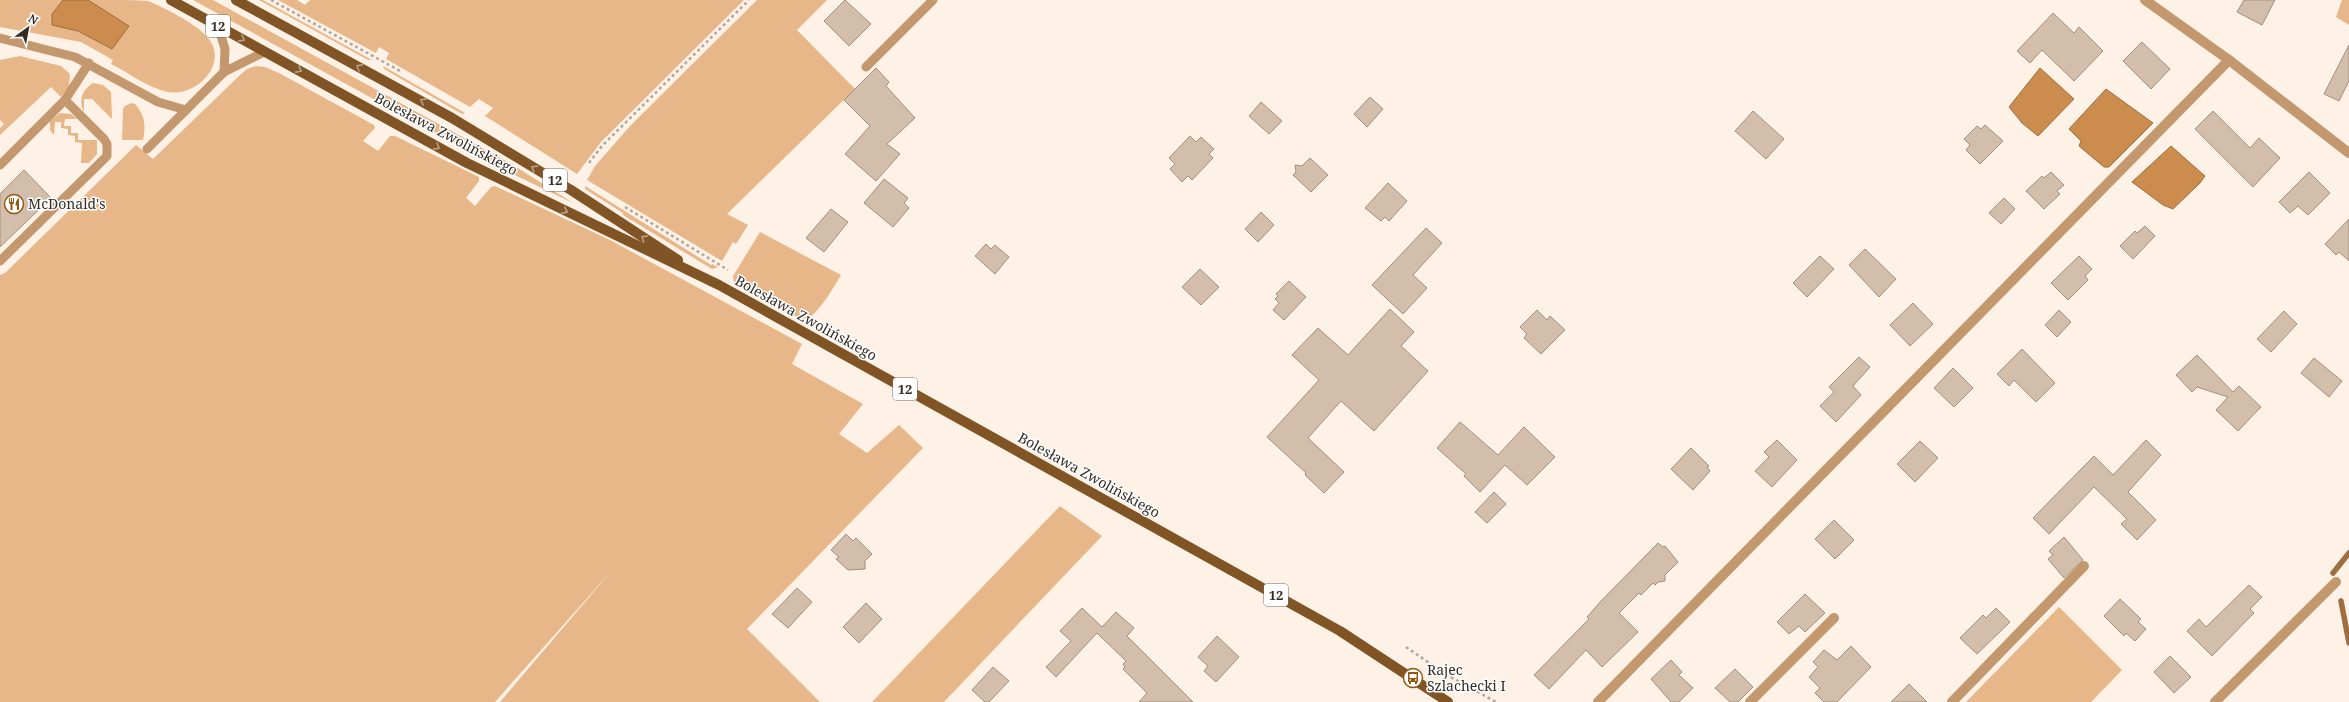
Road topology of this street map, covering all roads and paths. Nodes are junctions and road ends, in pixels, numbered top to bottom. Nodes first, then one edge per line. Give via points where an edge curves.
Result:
1 (171, 0) edge
2 (236, 0) edge
3 (749, 0) edge
4 (934, 0) edge
5 (2145, 0) edge
6 (218, 26) junction
7 (0, 38) edge
8 (264, 52) junction
9 (2229, 60) junction
10 (89, 63) junction
11 (866, 67) dead end
12 (224, 72) junction
13 (65, 100) junction
14 (186, 110) junction
15 (147, 149) dead end
16 (2349, 153) edge
17 (589, 163) dead end
18 (0, 165) edge
19 (0, 261) edge
20 (712, 282) junction
21 (2084, 566) dead end
22 (2336, 582) dead end
23 (1834, 618) dead end
24 (1406, 647) dead end
25 (1448, 702) edge
26 (1496, 702) edge
27 (1598, 702) edge
28 (1750, 702) edge
29 (1952, 702) edge
30 (2215, 702) edge

1 - 6 main road, Bolesława Zwolińskiego / 12
20 -> 2 main road, Bolesława Zwolińskiego / 12 via 571,190 452,118
3 - 17 path via 602,146
4 - 11 lane
5 - 9 street
6 -> 8 main road, Bolesława Zwolińskiego / 12
6 - 12 lane via 225,49
7 - 10 lane via 62,53
8 - 12 lane
8 -> 20 main road, Bolesława Zwolińskiego / 12 via 467,163
9 - 16 street
9 - 27 street
10 - 13 lane
10 - 14 lane via 158,102
12 - 14 lane
13 - 18 lane
13 - 19 lane via 104,139 107,144 107,156
14 - 15 lane
20 - 25 main road, Bolesława Zwolińskiego / 12 via 1320,620
21 - 29 street
22 - 30 street
23 - 28 street
24 - 26 path

